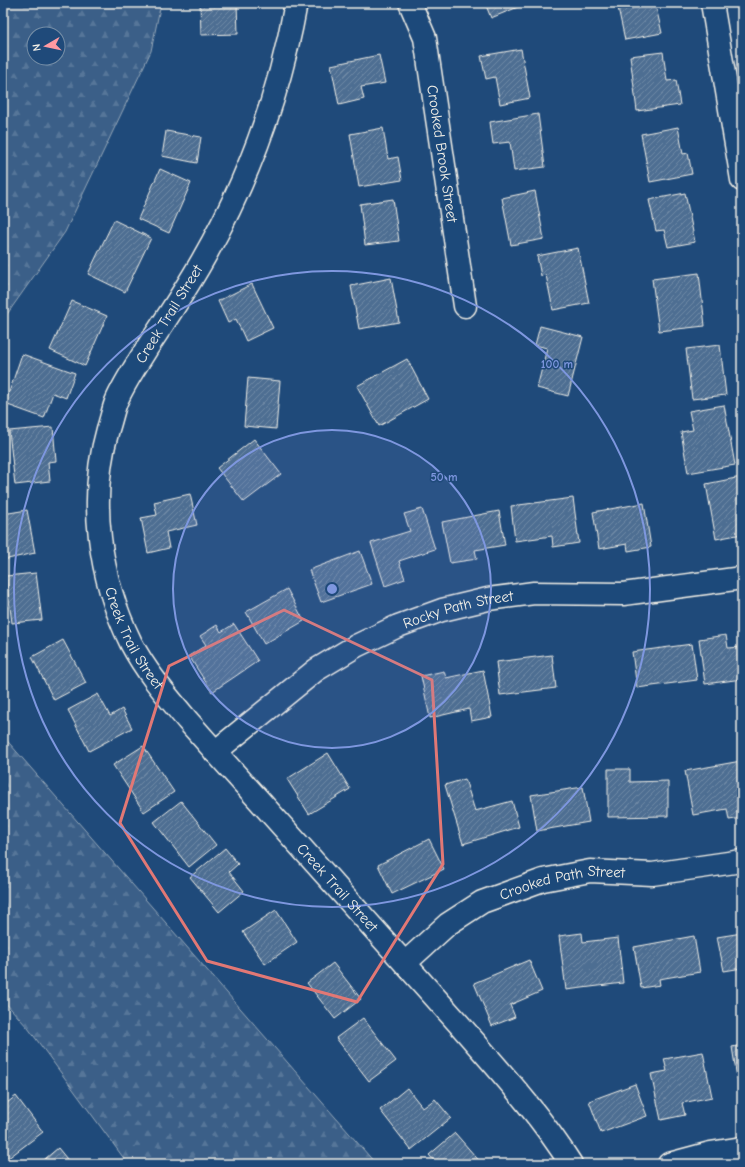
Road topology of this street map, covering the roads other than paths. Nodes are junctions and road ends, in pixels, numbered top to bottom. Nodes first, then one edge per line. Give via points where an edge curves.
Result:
1 (296, 3) edge
2 (410, 3) edge
3 (712, 3) edge
4 (742, 180) edge
5 (465, 306) dead end
6 (742, 578) edge
7 (215, 752) junction
8 (742, 861) edge
9 (405, 963) junction
10 (742, 1148) edge
11 (571, 1164) edge
12 (669, 1164) edge

1 - 7 street, Creek Trail Street via 289,40 266,122 233,203 202,261 116,403 101,464 98,495 102,557 109,588 120,617 132,645 148,672
2 - 5 street, Crooked Brook Street via 425,38
3 - 4 street
6 - 7 street, Rocky Path Street via 623,594 534,593 488,599 442,610 398,626 356,646 316,670
7 - 9 street, Creek Trail Street
8 - 9 street, Crooked Path Street via 652,874 590,871 543,880 482,902 448,924
9 - 11 street, Creek Trail Street via 522,1097
10 - 12 street

